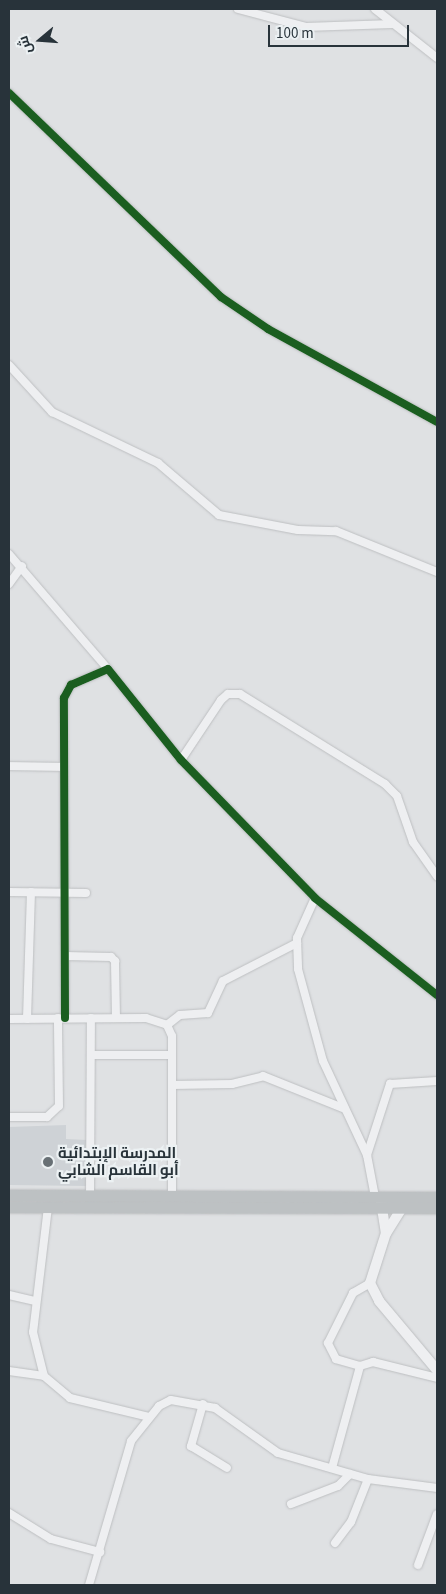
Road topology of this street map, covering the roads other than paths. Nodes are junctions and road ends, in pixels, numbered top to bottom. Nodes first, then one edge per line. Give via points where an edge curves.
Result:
1 (238, 9) edge
2 (375, 9) edge
3 (392, 24) junction
4 (437, 58) edge
5 (9, 93) edge
6 (9, 365) edge
7 (437, 422) edge
8 (9, 554) edge
9 (22, 566) junction
10 (437, 572) edge
11 (9, 584) edge
12 (108, 669) junction
13 (181, 760) junction
14 (9, 766) edge
15 (64, 767) junction
16 (437, 876) edge
17 (9, 892) edge
18 (30, 892) junction
19 (66, 892) junction
20 (86, 892) dead end
21 (315, 898) junction
22 (297, 943) junction
23 (65, 956) junction
24 (437, 995) edge
25 (61, 1018) junction
26 (91, 1018) junction
27 (116, 1018) junction
28 (9, 1019) edge
29 (27, 1019) junction
30 (167, 1025) junction
31 (91, 1055) junction
32 (172, 1055) junction
33 (437, 1081) edge
34 (172, 1085) junction
35 (345, 1109) junction
36 (9, 1117) edge
37 (367, 1154) junction
38 (9, 1195) edge
39 (90, 1196) junction
40 (172, 1196) junction
41 (437, 1198) edge
42 (379, 1200) junction
43 (405, 1202) junction
44 (9, 1206) edge
45 (48, 1206) junction
46 (437, 1208) edge
47 (386, 1233) junction
48 (370, 1283) junction
49 (9, 1295) edge
50 (34, 1300) junction
51 (360, 1366) junction
52 (437, 1370) edge
53 (9, 1371) edge
54 (44, 1376) junction
55 (437, 1378) edge
56 (202, 1404) junction
57 (149, 1417) junction
58 (227, 1468) dead end
59 (332, 1468) junction
60 (350, 1474) junction
61 (368, 1479) junction
62 (437, 1488) edge
63 (291, 1504) dead end
64 (9, 1513) edge
65 (437, 1514) edge
66 (335, 1543) dead end
67 (100, 1552) junction
68 (418, 1565) dead end
69 (89, 1585) edge

1 - 3 street via 306,27
2 - 3 street
3 - 4 street
5 - 7 street via 221,297 268,329
6 - 10 street via 52,412 158,463 219,515 298,530 336,531
8 - 9 street
9 - 11 street
9 - 12 street
12 - 13 street
12 - 15 street via 79,680 66,692
13 - 16 street via 221,700 228,694 240,694 385,784 397,796 413,842
13 - 21 street
14 - 15 street
15 - 19 street
17 - 18 street
18 - 19 street
18 - 29 street
19 - 20 street
19 - 23 street
21 - 22 street
21 - 24 street
22 - 30 street via 223,981 208,1013 180,1015
22 - 35 street via 298,969 311,1024
23 - 25 street
23 - 27 street via 111,957 115,961
25 - 26 street
25 - 29 street
25 - 36 street via 59,1106 47,1117
26 - 27 street
26 - 31 street
27 - 30 street via 157,1019
28 - 29 street
30 - 32 street
31 - 32 street
31 - 39 street
32 - 34 street
33 - 37 street via 390,1084
34 - 35 street via 232,1084 263,1076
34 - 40 street
35 - 37 street
37 - 42 street
38 - 39 main road
39 - 40 main road
40 - 42 main road
41 - 43 main road
42 - 43 main road
42 - 45 main road
42 - 47 street
43 - 46 main road
43 - 47 street
44 - 45 main road
45 - 50 street
47 - 48 street
48 - 51 street via 353,1293 328,1342 336,1359
48 - 52 street via 379,1301
49 - 50 street
50 - 54 street via 33,1332
51 - 55 street via 373,1362
51 - 59 street
53 - 54 street
54 - 57 street via 70,1398
56 - 57 street via 171,1400
56 - 58 street via 191,1446
56 - 59 street via 230,1417 271,1450
57 - 67 street via 131,1441
59 - 60 street
60 - 61 street
60 - 63 street via 338,1486
61 - 62 street
61 - 66 street via 351,1522
64 - 67 street via 51,1539
65 - 68 street
67 - 69 street

